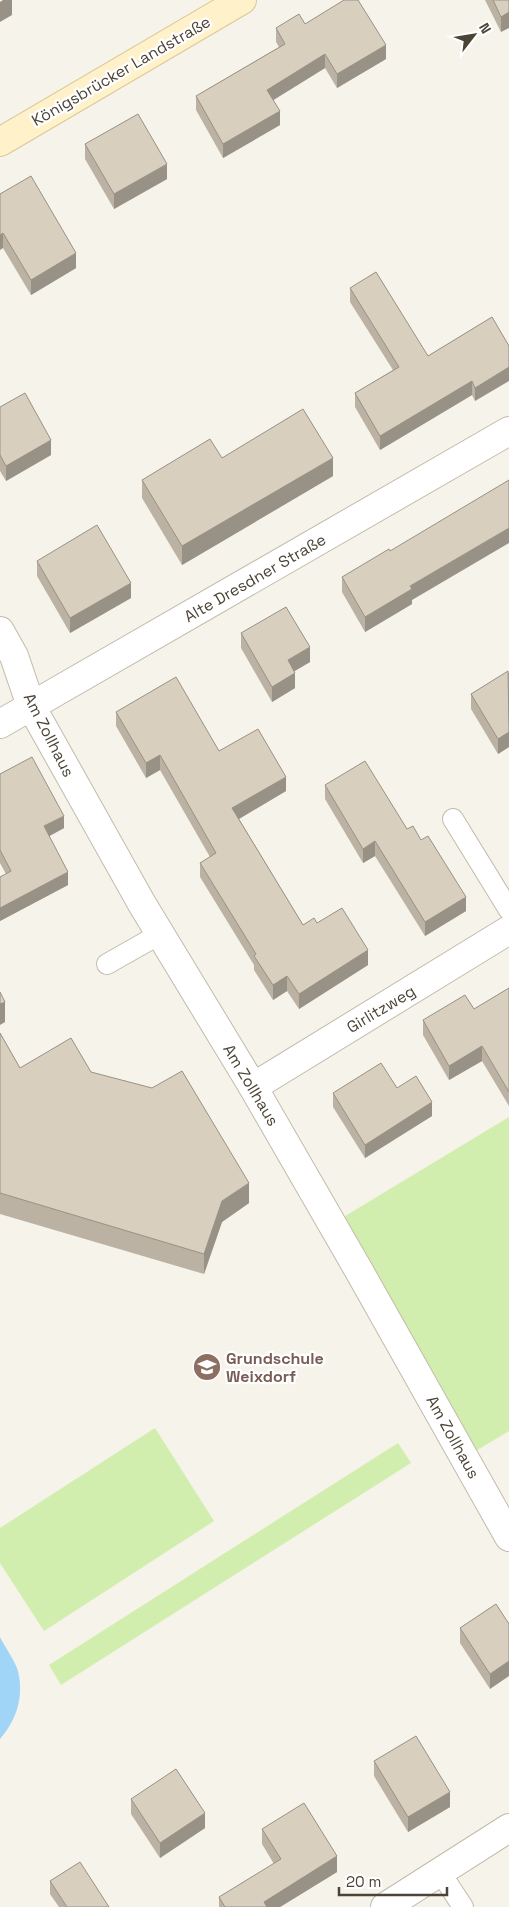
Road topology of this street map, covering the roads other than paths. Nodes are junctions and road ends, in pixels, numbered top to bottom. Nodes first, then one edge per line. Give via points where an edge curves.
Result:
1 (242, 0) edge
2 (0, 142) edge
3 (509, 431) edge
4 (0, 631) edge
5 (31, 706) junction
6 (0, 724) edge
7 (453, 819) dead end
8 (509, 910) edge
9 (509, 930) edge
10 (160, 934) junction
11 (107, 964) dead end
12 (253, 1086) junction
13 (509, 1537) edge
14 (509, 1828) edge
15 (440, 1872) junction
16 (385, 1907) edge
17 (463, 1907) edge

1 - 2 main road, Königsbrücker Landstraße
3 - 5 street, Alte Dresdner Straße
4 - 5 street, Am Zollhaus via 14,656
5 - 6 street, Alte Dresdner Straße
5 - 10 street, Am Zollhaus
7 - 8 lane
9 - 12 street, Girlitzweg
10 - 11 lane
10 - 12 street, Am Zollhaus
12 - 13 street, Am Zollhaus
14 - 15 street
15 - 16 street
15 - 17 lane

